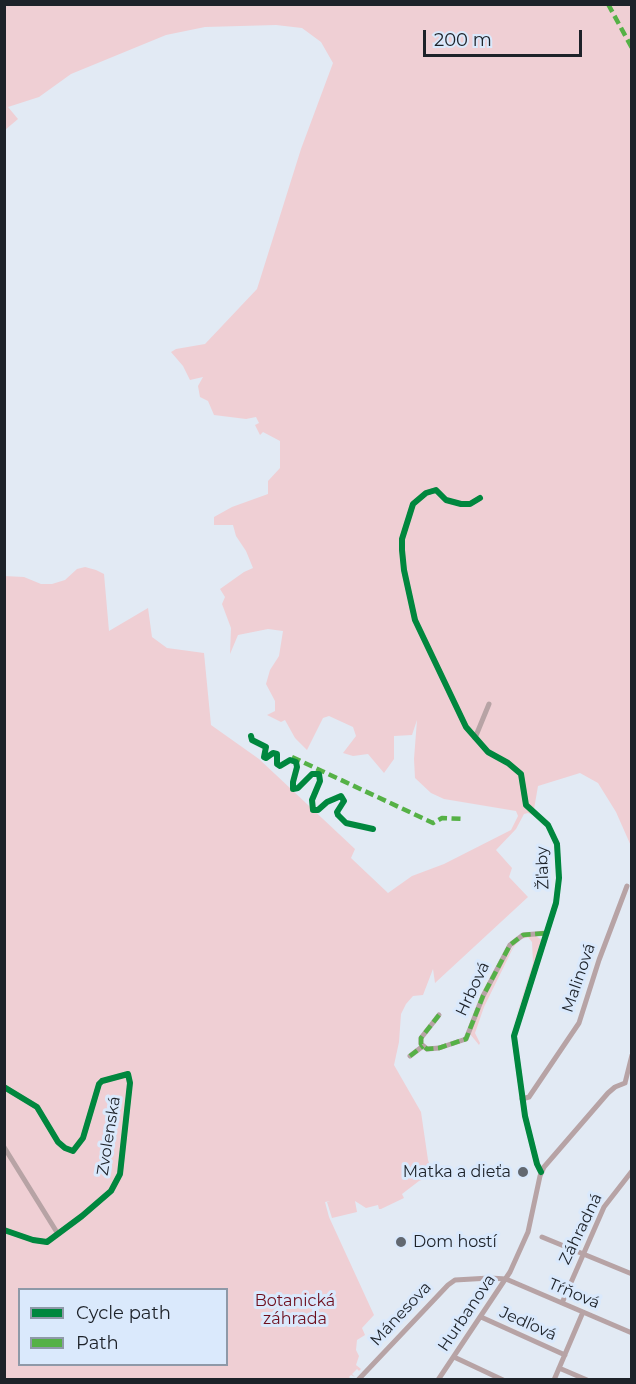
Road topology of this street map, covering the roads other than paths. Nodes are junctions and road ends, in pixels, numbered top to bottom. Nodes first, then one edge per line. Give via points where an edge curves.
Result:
1 (480, 498) dead end
2 (489, 704) dead end
3 (475, 738) junction
4 (627, 886) dead end
5 (547, 933) junction
6 (439, 1015) dead end
7 (423, 1046) junction
8 (632, 1055) edge
9 (410, 1056) dead end
10 (624, 1083) junction
11 (632, 1086) edge
12 (4, 1087) edge
13 (522, 1099) junction
14 (4, 1147) edge
15 (632, 1171) edge
16 (541, 1172) junction
17 (4, 1230) edge
18 (58, 1234) junction
19 (542, 1237) dead end
20 (583, 1253) junction
21 (632, 1274) edge
22 (506, 1279) junction
23 (562, 1303) junction
24 (583, 1312) junction
25 (481, 1317) junction
26 (632, 1333) edge
27 (565, 1355) junction
28 (453, 1358) junction
29 (559, 1368) junction
30 (358, 1380) edge
31 (438, 1380) edge
32 (503, 1380) edge
33 (554, 1380) edge
34 (587, 1380) edge

1 - 3 street, Žľaby via 461,504 446,500 436,490 426,493 413,504 402,539 415,620 466,727
2 - 3 street
3 - 5 street, Žľaby via 488,752 521,774 526,805 548,825 555,838 558,886
4 - 13 street, Malinová via 579,1023 529,1096
5 - 7 street, Hrbová via 523,935 510,945 466,1039 431,1050
5 - 13 street, Žľaby via 514,1032
6 - 7 street, Hrbová via 422,1036
7 - 9 street
8 - 10 street
10 - 11 street
10 - 16 street, Hurbanova via 608,1093
12 - 18 street, Zvolenská via 37,1107 58,1142 73,1151 83,1138 99,1084 128,1074 130,1092 118,1181 108,1194
13 - 16 street, Žľaby
14 - 18 street
15 - 20 street, Záhradná via 608,1200
16 - 22 street, Hurbanova via 528,1232
17 - 18 street, Zvolenská via 44,1242
19 - 20 street
20 - 21 street
20 - 23 street, Záhradná
22 - 23 street, Tŕňová
22 - 25 street, Hurbanova
22 - 30 street, Mánesova via 450,1282
23 - 24 street, Tŕňová
24 - 26 street, Tŕňová
24 - 27 street
25 - 27 street, Jedľová
25 - 28 street, Hurbanova
27 - 29 street
28 - 31 street, Hurbanova
28 - 32 street
29 - 33 street
29 - 34 street

